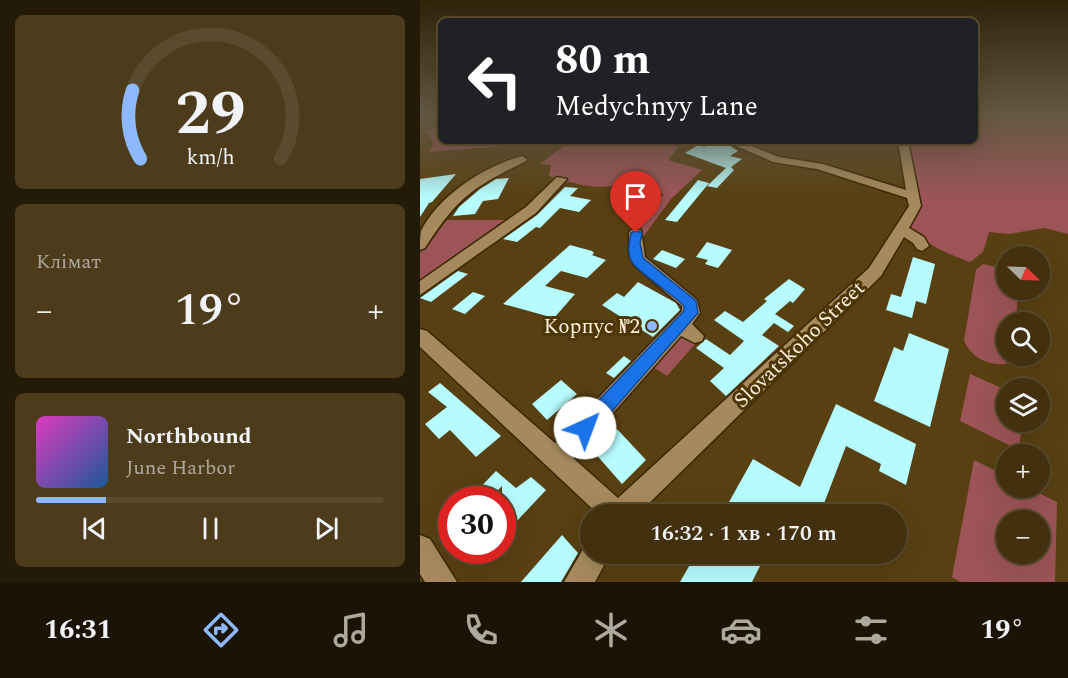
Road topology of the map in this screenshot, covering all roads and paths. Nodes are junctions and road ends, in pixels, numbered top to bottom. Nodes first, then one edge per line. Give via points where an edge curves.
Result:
1 (737, 144) edge
2 (904, 144) edge
3 (522, 159) dead end
4 (561, 179) dead end
5 (913, 196) junction
6 (901, 230) junction
7 (636, 233) dead end
8 (420, 245) edge
9 (922, 246) dead end
10 (420, 289) edge
11 (679, 324) junction
12 (695, 336) dead end
13 (423, 345) edge
14 (555, 460) junction
15 (606, 504) edge
16 (629, 504) edge
17 (420, 549) edge
18 (590, 564) edge
19 (442, 582) edge
20 (579, 582) edge

1 - 5 street via 777,160 819,166
2 - 5 street, Slovatskoho Street
3 - 8 street via 483,177 452,198
4 - 10 street via 531,210
5 - 6 street, Slovatskoho Street via 913,210
6 - 9 street
6 - 16 street, Slovatskoho Street via 875,272
7 - 11 street via 638,260 691,304 691,313
11 - 12 street
11 - 14 street
13 - 14 street
14 - 15 street
17 - 19 street
18 - 20 street

